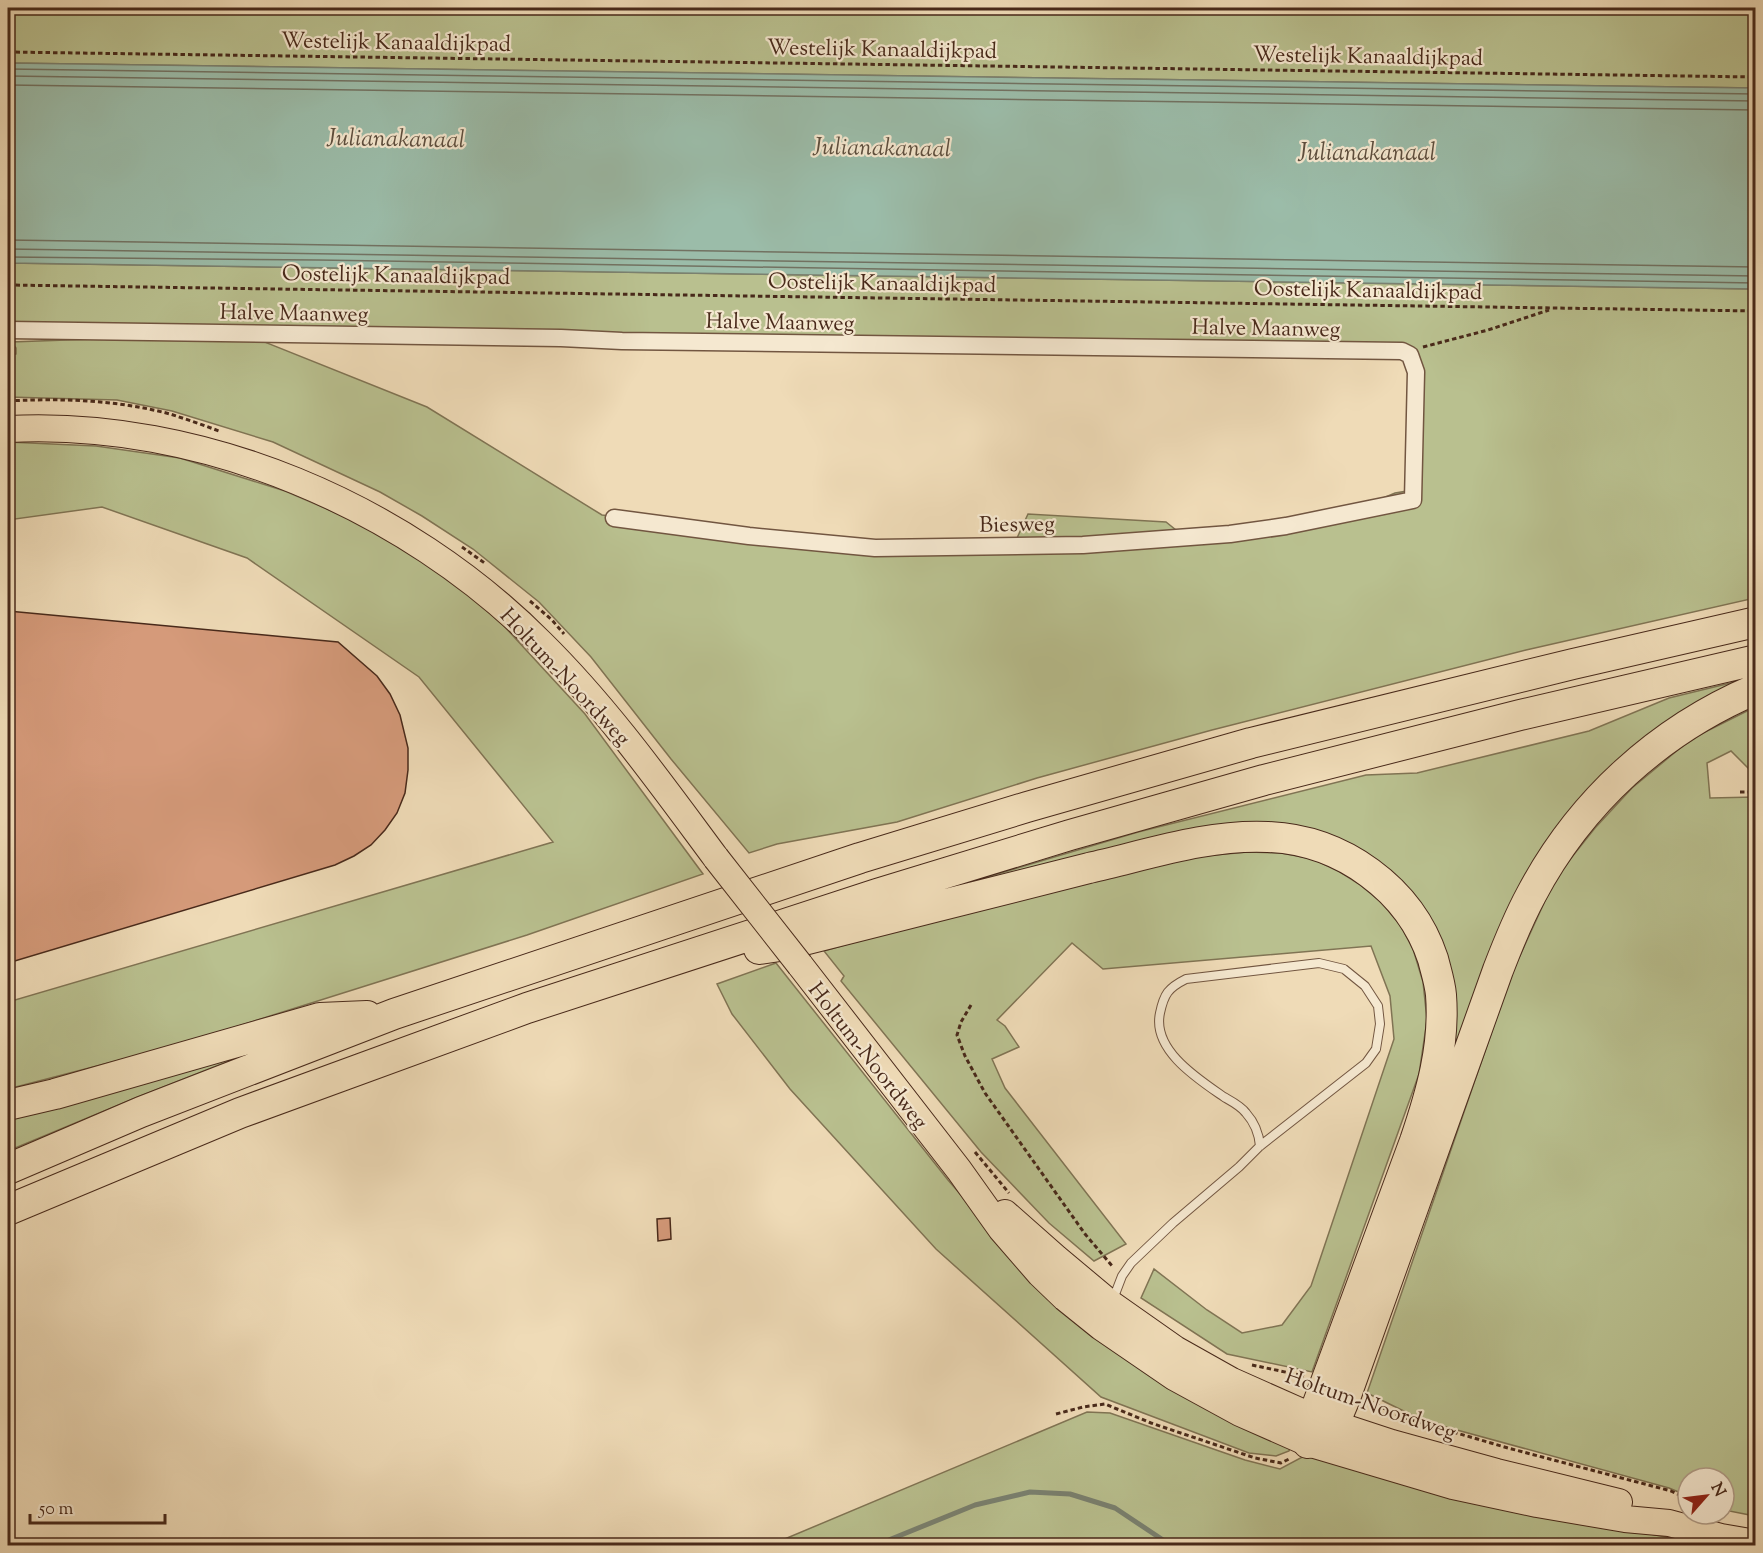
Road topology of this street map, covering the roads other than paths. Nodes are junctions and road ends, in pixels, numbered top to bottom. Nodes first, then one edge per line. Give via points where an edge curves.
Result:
1 (8, 330) edge
2 (8, 429) edge
3 (1415, 495) joint
4 (614, 518) dead end
5 (1755, 622) edge
6 (1755, 660) edge
7 (1755, 689) edge
8 (666, 961) junction
9 (394, 1014) junction
10 (8, 1105) edge
11 (1260, 1146) junction
12 (8, 1169) edge
13 (8, 1210) edge
14 (1106, 1315) junction
15 (1337, 1388) junction
16 (1318, 1428) junction
17 (1755, 1544) edge

1 - 3 street, Halve Maanweg via 1402,351 1410,355 1416,372
2 - 14 main road, Holtum-Noordweg, bridge via 72,429 128,435 222,455 312,488 355,509 397,532 484,591 541,643 620,731 800,965 965,1159 1001,1230 1065,1298
3 - 4 street, Biesweg via 1413,500 1398,504 1286,526 1083,545 875,548
5 - 9 highway via 1251,743 1027,807 860,858
6 - 8 highway via 1264,780 1070,835
7 - 15 highway via 1688,724 1620,777 1580,820 1532,892 1491,988
8 - 13 highway via 240,1113
8 - 15 highway via 780,946 969,897 1228,839 1286,839 1353,861 1391,891 1418,927 1437,972 1442,1020 1440,1052 1426,1107
9 - 10 highway via 320,1018
9 - 12 highway via 161,1104
11 - 11 lane via 1258,1133 1245,1111 1174,1058 1163,1039 1159,1018 1162,999 1172,986 1186,979 1319,963 1344,969 1365,987 1378,1006 1376,1049 1366,1063
11 - 14 lane via 1131,1263
14 - 16 main road, Holtum-Noordweg via 1174,1377 1240,1413
15 - 16 highway
16 - 17 main road, Holtum-Noordweg via 1453,1486 1548,1506 1669,1523

